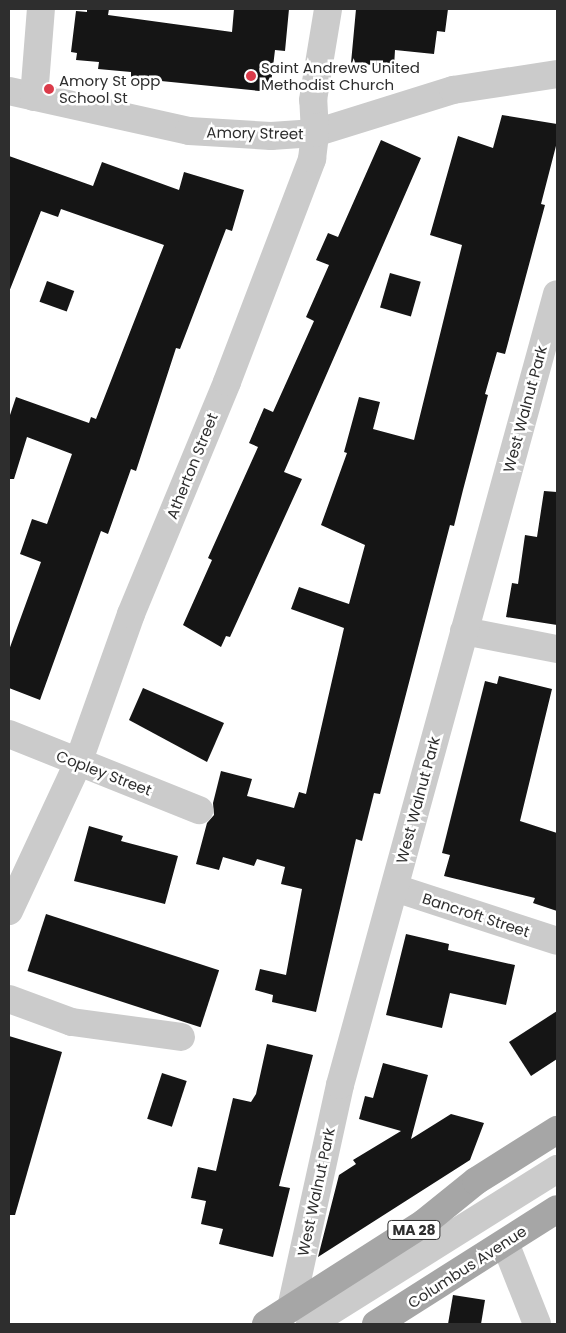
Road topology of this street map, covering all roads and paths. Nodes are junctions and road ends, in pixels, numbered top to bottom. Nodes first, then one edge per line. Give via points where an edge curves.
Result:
1 (41, 9) edge
2 (328, 9) edge
3 (557, 74) edge
4 (18, 97) edge
5 (315, 134) junction
6 (557, 294) edge
7 (550, 342) edge
8 (464, 632) junction
9 (557, 649) edge
10 (9, 734) edge
11 (78, 763) junction
12 (200, 810) dead end
13 (395, 888) junction
14 (9, 911) edge
15 (557, 941) edge
16 (9, 999) edge
17 (181, 1037) dead end
18 (557, 1130) edge
19 (557, 1169) edge
20 (557, 1209) edge
21 (505, 1243) junction
22 (300, 1316) edge
23 (266, 1324) edge
24 (376, 1324) edge
25 (537, 1324) edge

1 - 4 street
2 - 5 street, Atherton Street via 313,100
3 - 5 street, Amory Street via 453,90
4 - 5 street, Amory Street via 189,131 250,136
5 - 11 street, Atherton Street via 312,159 227,382 131,614
6 - 7 street, West Walnut Park
7 - 8 street, West Walnut Park
8 - 9 street
8 - 13 street, West Walnut Park
10 - 11 street, Copley Street
11 - 12 street, Copley Street
11 - 14 street, Atherton Street
13 - 15 street, Bancroft Street
13 - 22 street, West Walnut Park via 340,1084
16 - 17 street via 72,1022
18 - 22 main road, MA 28 via 476,1181
19 - 22 street
20 - 21 main road, Columbus Avenue
21 - 24 main road, Columbus Avenue
21 - 25 street
22 - 23 main road, MA 28

